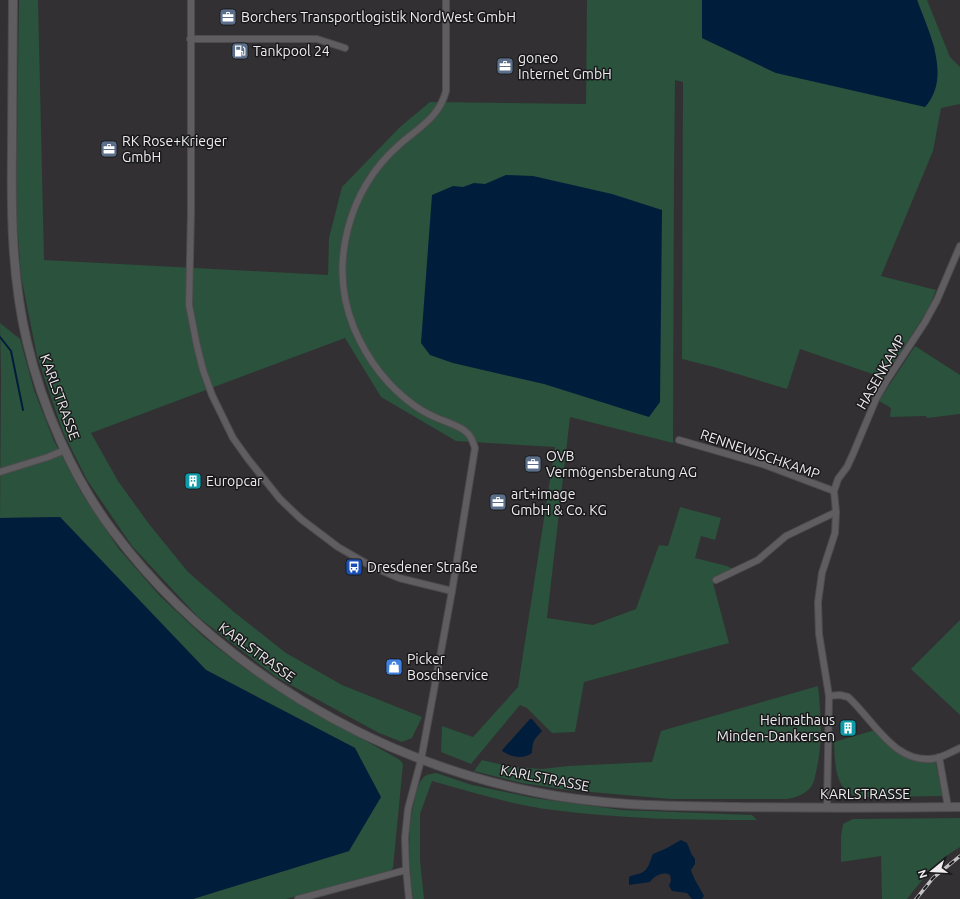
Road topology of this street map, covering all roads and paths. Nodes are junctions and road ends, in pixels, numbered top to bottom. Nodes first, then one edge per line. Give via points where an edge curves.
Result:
1 (13, 0) edge
2 (190, 0) edge
3 (446, 0) edge
4 (190, 39) junction
5 (345, 48) dead end
6 (960, 246) edge
7 (679, 440) dead end
8 (65, 450) junction
9 (0, 472) edge
10 (834, 491) junction
11 (836, 512) junction
12 (716, 580) dead end
13 (452, 591) junction
14 (829, 696) junction
15 (960, 748) edge
16 (939, 757) junction
17 (421, 760) junction
18 (948, 807) junction
19 (960, 807) edge
20 (827, 808) junction
21 (406, 870) junction
22 (298, 899) edge
23 (409, 899) edge

1 - 8 street, KARLSTRASSE via 12,214 16,285 35,372
2 - 4 street
3 - 13 street via 446,91 443,101 438,110 387,157 363,190 353,209 348,229 343,254 343,276 345,300 360,342 384,378 416,406 467,432 472,440 473,461
4 - 5 street via 317,39
4 - 13 street via 189,305 203,370 212,395 233,438 264,480 290,509 319,533 371,566 398,578
6 - 10 street, HASENKAMP via 925,322 876,399
7 - 10 street, RENNEWISCHKAMP via 765,465
8 - 9 street
8 - 17 street, KARLSTRASSE via 88,494 111,529 166,594 202,628 238,657 312,706
10 - 11 street
11 - 12 street via 786,536 758,560
11 - 14 street via 835,533 822,573 818,602 819,634
13 - 17 street
14 - 16 street via 848,697 893,746 905,754 928,759
14 - 20 street
15 - 16 street
16 - 18 street
17 - 20 street, KARLSTRASSE via 466,775 534,792 584,800 633,805
17 - 21 street via 408,809 405,838
18 - 19 street, KARLSTRASSE
18 - 20 street, KARLSTRASSE
21 - 22 street
21 - 23 street

